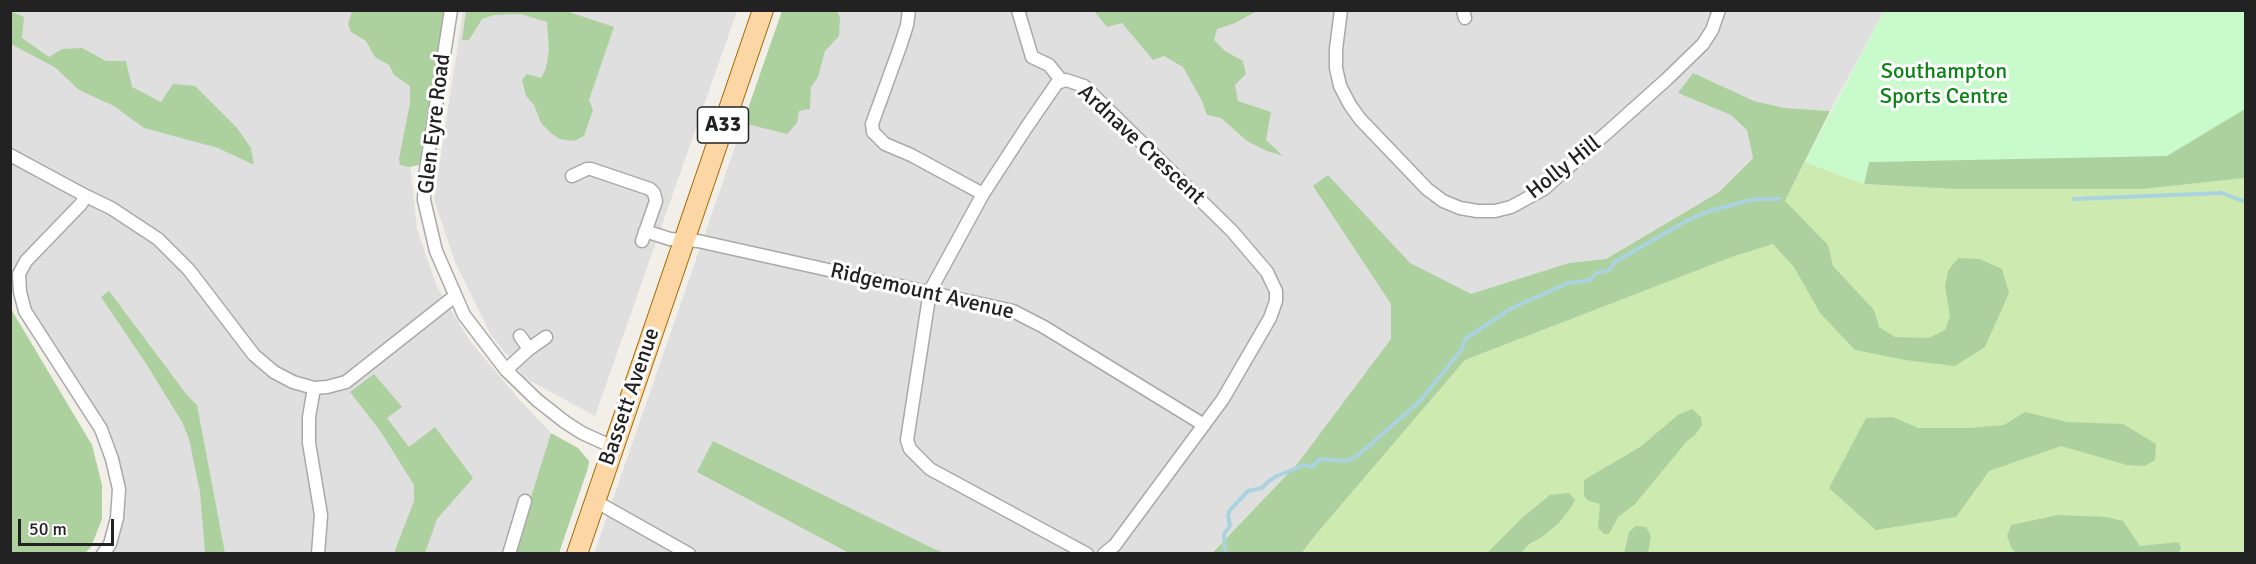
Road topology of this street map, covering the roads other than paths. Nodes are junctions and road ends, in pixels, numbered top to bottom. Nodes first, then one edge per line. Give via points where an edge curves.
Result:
1 (451, 10) edge
2 (763, 10) edge
3 (909, 10) edge
4 (1018, 10) edge
5 (1341, 10) edge
6 (1719, 10) edge
7 (1061, 80) junction
8 (10, 155) edge
9 (572, 176) dead end
10 (983, 194) junction
11 (86, 196) junction
12 (684, 241) junction
13 (15, 274) edge
14 (930, 291) junction
15 (455, 296) junction
16 (520, 336) dead end
17 (546, 337) dead end
18 (529, 349) junction
19 (506, 370) junction
20 (314, 388) junction
21 (1204, 425) junction
22 (613, 447) junction
23 (525, 501) dead end
24 (595, 501) junction
25 (103, 554) edge
26 (318, 554) edge
27 (509, 554) edge
28 (577, 554) edge
29 (688, 554) edge
30 (1087, 554) edge
31 (1104, 554) edge

1 - 15 street, Glen Eyre Road via 424,200 436,251
2 - 12 main road, Bassett Avenue / A33
3 - 10 street via 872,124 873,132 885,144
4 - 7 street via 1028,60 1049,65
5 - 6 street, Holly Hill via 1336,68 1340,86 1360,119 1443,201 1460,208 1496,211 1511,207 1551,183 1667,79 1703,44
7 - 10 street, Ardnave Crescent
7 - 21 street, Ardnave Crescent via 1084,86 1232,231 1273,283 1276,301 1270,318
8 - 11 street
9 - 12 street via 591,169 650,189 656,201 644,236
10 - 14 street, Ardnave Crescent
11 - 13 street
11 - 20 street via 158,239 189,270 254,355 274,372
12 - 14 street, Ridgemount Avenue
12 - 22 main road, Bassett Avenue / A33
13 - 25 street via 25,311 101,429 112,459 119,489 117,518
14 - 21 street, Ridgemount Avenue via 1013,311
14 - 30 street, Ardnave Crescent via 907,430 910,449 930,469
15 - 19 street, Glen Eyre Road via 464,315
15 - 20 street via 346,382
16 - 18 street
17 - 18 street
18 - 19 street
19 - 22 street, Glen Eyre Road via 565,422
20 - 26 street via 309,443 321,515
21 - 31 street, Ardnave Crescent via 1115,545
22 - 24 main road, Bassett Avenue / A33
23 - 27 street
24 - 28 main road, Bassett Avenue / A33
24 - 29 street

